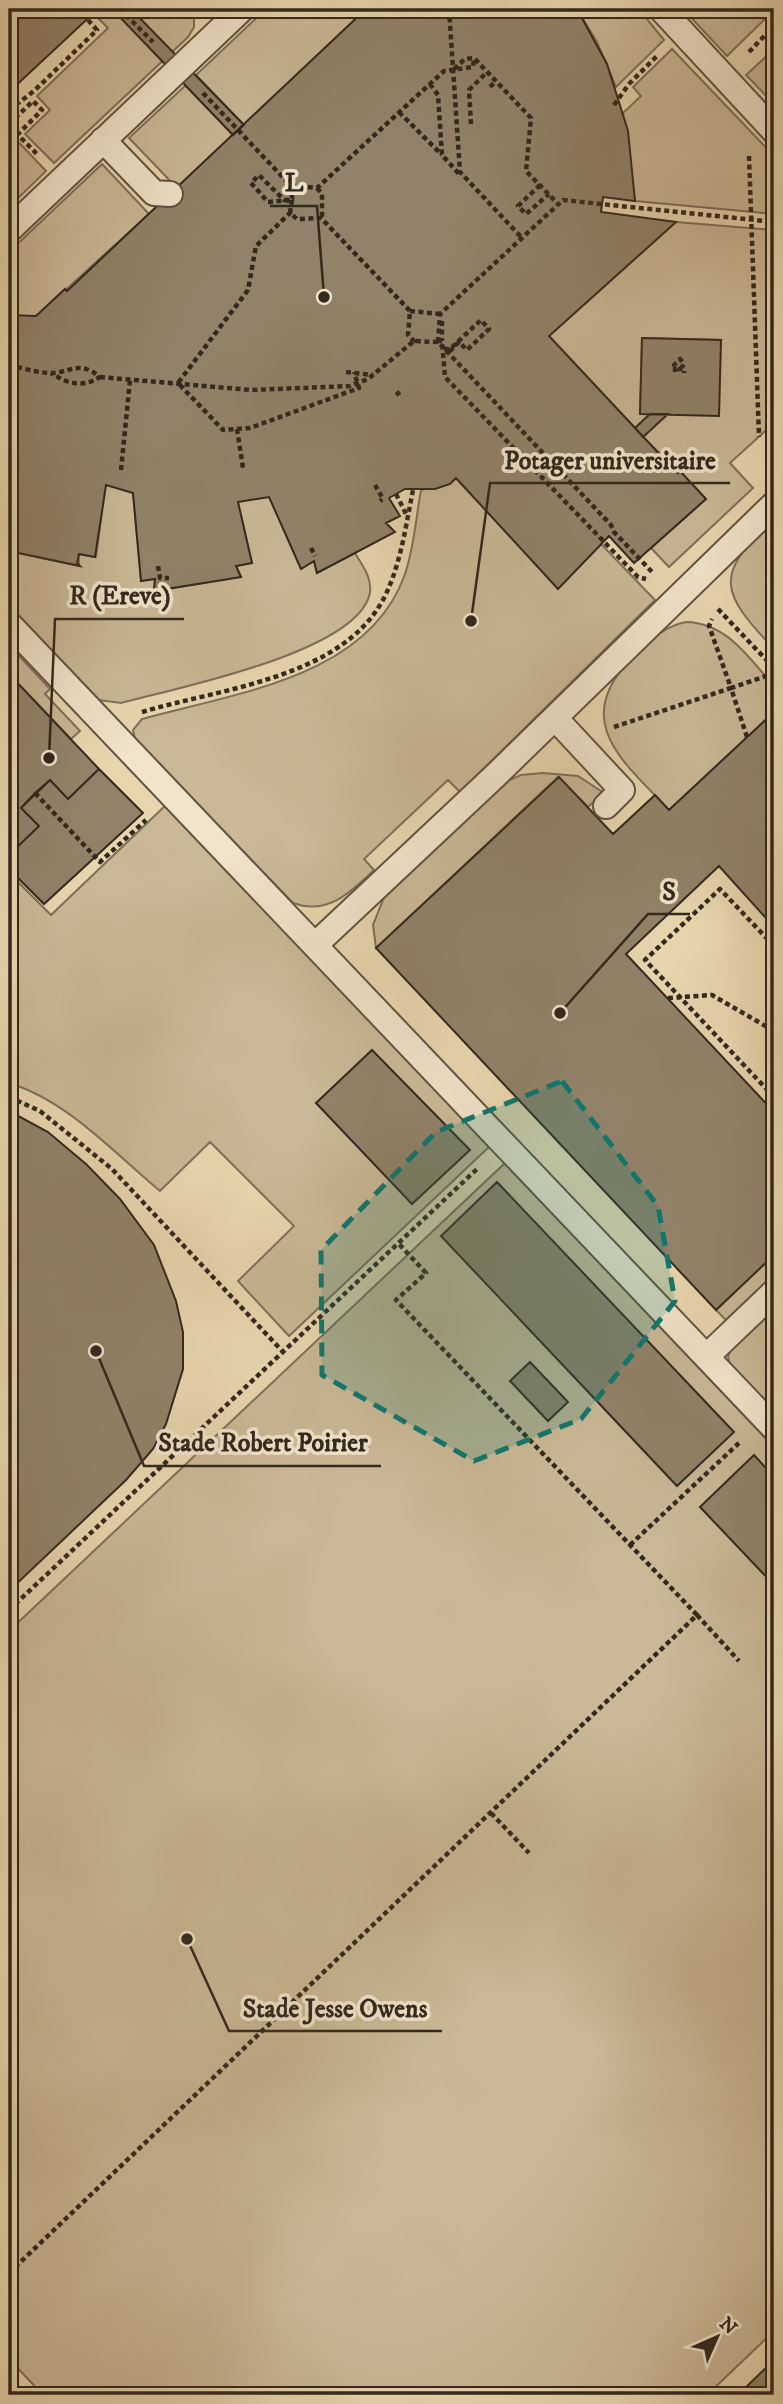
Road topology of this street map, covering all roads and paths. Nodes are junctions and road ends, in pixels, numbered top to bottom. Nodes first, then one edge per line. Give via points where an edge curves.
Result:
1 (242, 9) edge
2 (449, 9) edge
3 (662, 9) edge
4 (87, 19) dead end
5 (774, 36) edge
6 (660, 52) dead end
7 (745, 55) dead end
8 (474, 58) junction
9 (452, 69) junction
10 (487, 72) junction
11 (496, 81) junction
12 (430, 84) junction
13 (490, 87) dead end
14 (28, 94) junction
15 (33, 101) junction
16 (748, 103) junction
17 (614, 105) dead end
18 (9, 110) edge
19 (399, 111) junction
20 (225, 115) dead end
21 (471, 124) dead end
22 (9, 125) edge
23 (237, 128) dead end
24 (774, 131) edge
25 (103, 140) junction
26 (442, 155) junction
27 (459, 172) junction
28 (293, 187) junction
29 (317, 188) junction
30 (551, 196) junction
31 (160, 198) dead end
32 (292, 200) junction
33 (558, 204) junction
34 (291, 212) junction
35 (321, 217) junction
36 (749, 219) junction
37 (774, 222) edge
38 (9, 230) edge
39 (522, 238) junction
40 (410, 311) junction
41 (441, 314) junction
42 (414, 341) junction
43 (440, 342) junction
44 (445, 351) junction
45 (9, 365) edge
46 (51, 373) junction
47 (100, 377) junction
48 (130, 380) junction
49 (178, 383) junction
50 (401, 391) dead end
51 (396, 396) dead end
52 (237, 429) junction
53 (759, 437) dead end
54 (243, 468) dead end
55 (121, 470) dead end
56 (375, 485) dead end
57 (413, 490) dead end
58 (396, 494) dead end
59 (380, 501) dead end
60 (774, 504) edge
61 (408, 516) junction
62 (311, 548) dead end
63 (315, 556) dead end
64 (640, 558) dead end
65 (158, 566) dead end
66 (638, 577) dead end
67 (169, 578) dead end
68 (693, 583) junction
69 (717, 608) junction
70 (9, 624) edge
71 (774, 668) edge
72 (774, 677) edge
73 (731, 688) junction
74 (161, 706) dead end
75 (555, 718) junction
76 (603, 731) dead end
77 (747, 737) dead end
78 (35, 793) dead end
79 (172, 796) junction
80 (606, 806) dead end
81 (315, 945) junction
82 (774, 946) edge
83 (680, 997) junction
84 (668, 998) dead end
85 (774, 1031) edge
86 (9, 1097) edge
87 (774, 1097) edge
88 (480, 1167) dead end
89 (399, 1244) junction
90 (774, 1292) edge
91 (284, 1353) junction
92 (707, 1356) junction
93 (774, 1429) edge
94 (746, 1437) dead end
95 (630, 1545) junction
96 (9, 1609) edge
97 (697, 1615) junction
98 (739, 1661) dead end
99 (491, 1813) junction
100 (529, 1853) dead end
101 (9, 2273) edge

1 - 25 lane
2 - 9 path
3 - 16 lane
4 - 14 path via 97,30
5 - 7 path via 769,31
6 - 17 path
8 - 9 path
8 - 9 path via 473,67
8 - 10 path
9 - 12 path
9 - 19 path via 443,69
9 - 27 path
10 - 11 path
10 - 21 path via 469,90
11 - 13 path
11 - 30 path via 531,118 526,171
12 - 19 path
12 - 26 path via 438,95
14 - 15 path
14 - 18 path
15 - 22 path
15 - 22 path via 42,110 17,135
16 - 24 lane
16 - 36 path
19 - 26 path
19 - 27 path
19 - 29 path
20 - 28 path
23 - 28 path
25 - 31 lane
25 - 38 lane
26 - 27 path
27 - 39 path
28 - 29 path
28 - 32 path
29 - 35 path via 322,194
30 - 30 path via 540,182 518,206 526,214
30 - 33 path
30 - 39 path via 558,203
32 - 32 path via 284,200 259,175 251,183 268,201
32 - 34 path
32 - 35 path via 290,213 297,219
33 - 36 path via 563,200
33 - 39 path
34 - 35 path via 297,218
34 - 49 path via 256,246 248,290
35 - 40 path
36 - 37 path
36 - 53 path
39 - 41 path
40 - 41 path
40 - 42 path via 408,335
41 - 43 path
42 - 43 path
42 - 49 path via 368,379 350,386 251,390
42 - 52 path via 375,375 366,374 356,373 346,372 355,372 357,380 359,388
43 - 44 path
44 - 44 path via 459,342 467,350 489,329 481,320
44 - 64 path
44 - 66 path via 444,377
45 - 46 path
46 - 47 path via 71,383 89,383
46 - 47 path via 90,368
47 - 48 path
48 - 49 path
48 - 55 path
49 - 52 path via 223,430
50 - 51 path
52 - 54 path
56 - 59 path
57 - 61 path
58 - 61 path
60 - 68 lane
61 - 74 path via 385,596 357,635 319,659 280,674
62 - 63 path
65 - 67 path via 160,578
68 - 69 path
68 - 75 lane
69 - 71 path
69 - 73 path via 709,626
70 - 79 lane
72 - 73 path
73 - 76 path
73 - 77 path
75 - 80 lane via 622,790
75 - 81 lane
78 - 79 path via 100,862
79 - 81 lane
81 - 92 lane
82 - 83 path via 720,889 645,960
83 - 84 path
83 - 85 path via 712,995
83 - 87 path
86 - 91 path via 40,1111 112,1169
88 - 89 path
89 - 91 path
89 - 95 path via 426,1273 396,1300
90 - 92 lane
91 - 96 path
92 - 93 lane
94 - 95 path
95 - 97 path
97 - 98 path
97 - 99 path
99 - 100 path
99 - 101 path

